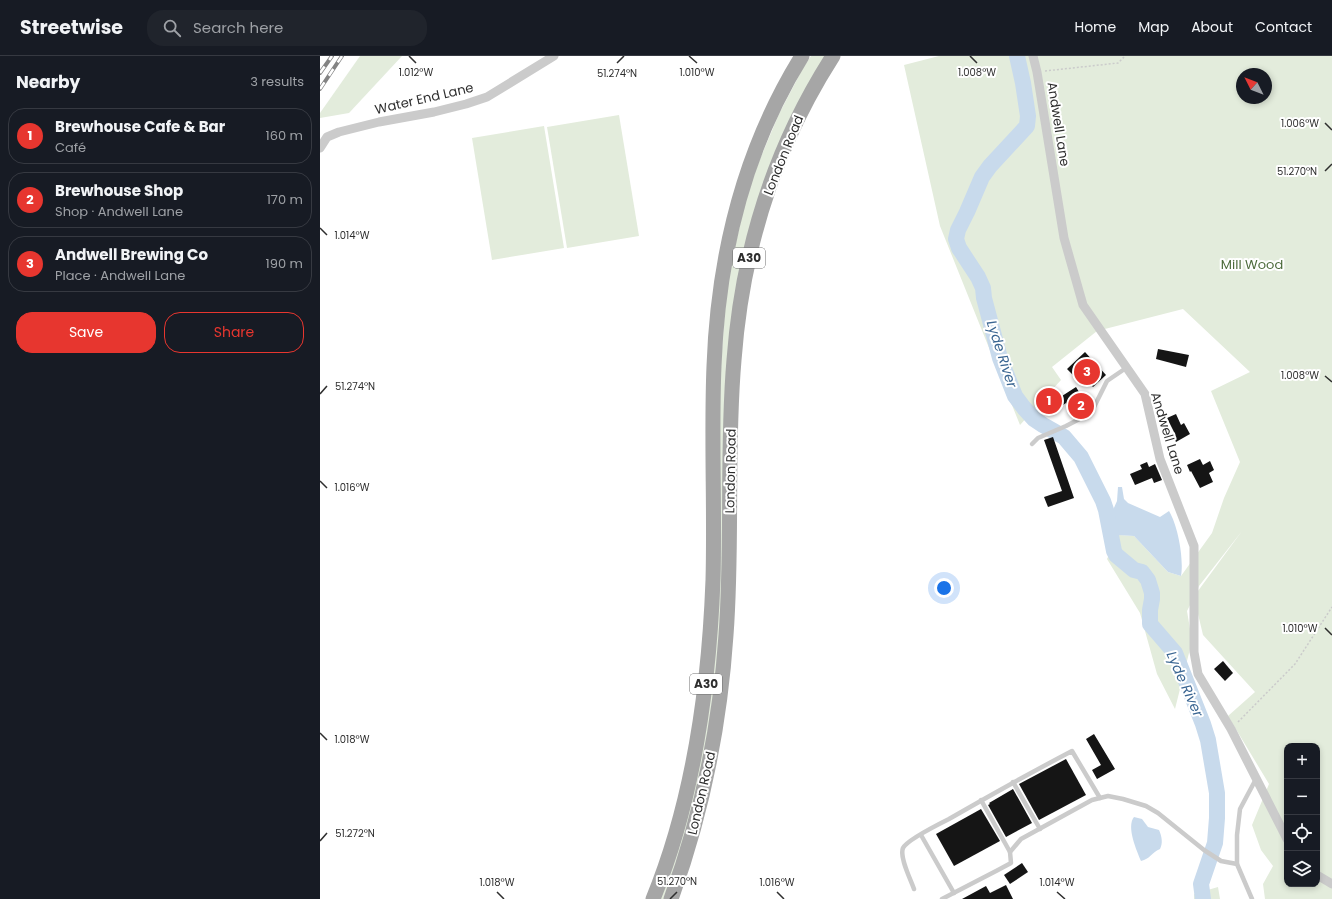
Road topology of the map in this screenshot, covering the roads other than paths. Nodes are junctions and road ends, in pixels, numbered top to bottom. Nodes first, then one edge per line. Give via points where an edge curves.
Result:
1 (554, 56) edge
2 (802, 56) edge
3 (833, 56) edge
4 (1033, 56) edge
5 (320, 148) edge
6 (1126, 368) junction
7 (1032, 444) dead end
8 (1256, 779) junction
9 (1013, 782) junction
10 (1100, 798) junction
11 (981, 800) junction
12 (1040, 829) junction
13 (1284, 833) edge
14 (921, 835) junction
15 (1010, 852) junction
16 (1237, 864) junction
17 (1320, 877) edge
18 (1332, 884) edge
19 (914, 889) dead end
20 (954, 893) junction
21 (653, 899) edge
22 (671, 899) edge
23 (942, 899) edge
24 (1252, 899) edge

1 - 5 street, Water End Lane via 487,97 434,112 339,132 327,137
2 - 21 main road, London Road / A30 via 783,89 758,143 738,204 724,263 714,367 713,578 705,689 700,724 676,832
3 - 22 main road, London Road / A30 via 786,144 761,210 747,265 734,361 729,587 722,674 702,794 686,856
4 - 6 street, Andwell Lane via 1064,238 1083,305
6 - 7 lane via 1106,380 1090,413 1038,438
6 - 8 street, Andwell Lane via 1145,394 1160,459 1194,546 1194,652 1198,674 1231,729
8 - 13 street, Andwell Lane
8 - 16 lane via 1240,809
9 - 10 lane via 1072,751
9 - 11 lane
9 - 12 lane
10 - 12 lane
10 - 16 lane via 1108,796 1146,806 1221,861
11 - 14 lane
11 - 15 lane
12 - 15 lane via 1021,839
14 - 19 lane via 902,850
14 - 20 lane
15 - 20 lane via 1011,863
16 - 24 lane
17 - 18 street
20 - 23 lane

